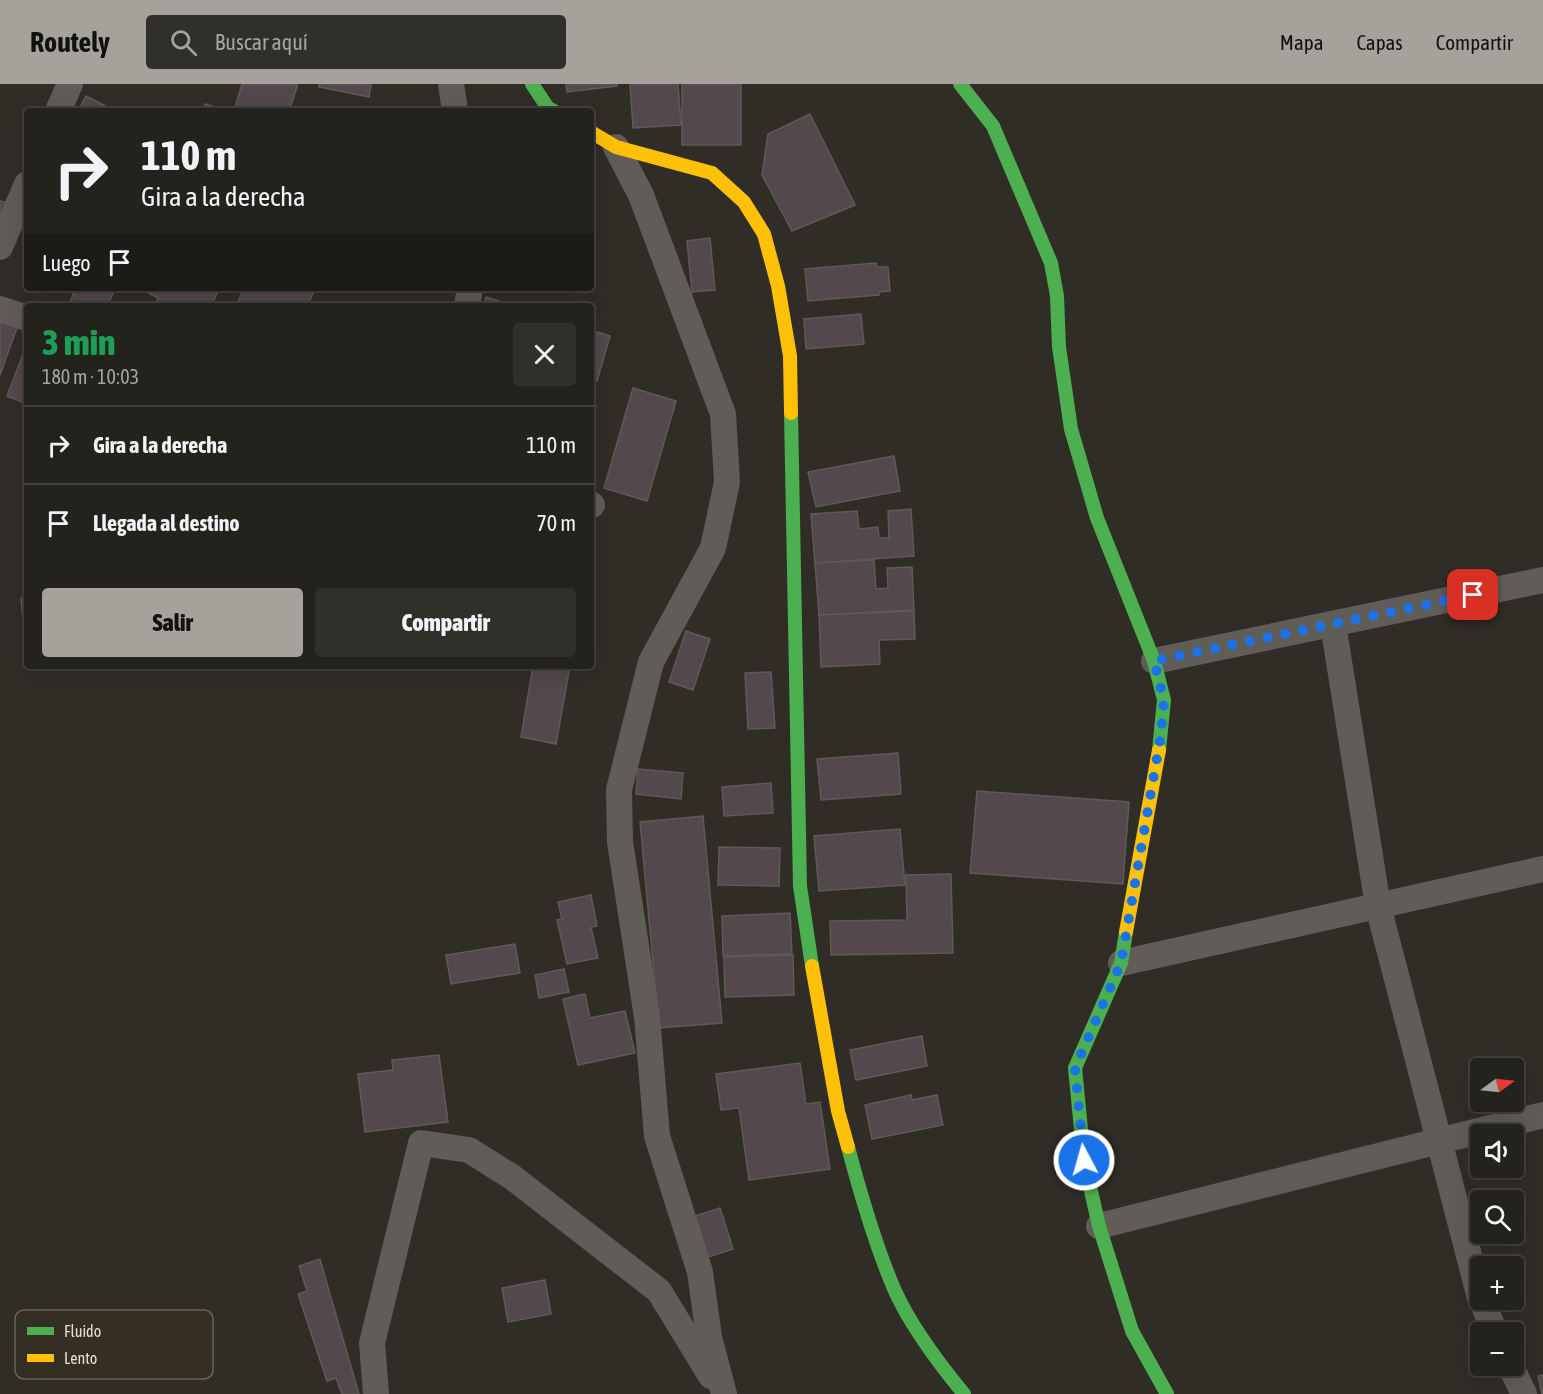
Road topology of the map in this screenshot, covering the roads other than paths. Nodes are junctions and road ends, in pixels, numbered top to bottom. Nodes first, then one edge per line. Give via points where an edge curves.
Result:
1 (70, 84) edge
2 (451, 84) edge
3 (532, 84) edge
4 (960, 84) edge
5 (59, 108) edge
6 (455, 108) edge
7 (548, 108) edge
8 (594, 134) edge
9 (616, 147) junction
10 (24, 191) edge
11 (0, 247) edge
12 (0, 309) edge
13 (24, 317) edge
14 (1543, 580) edge
15 (1333, 624) junction
16 (1154, 661) junction
17 (1543, 869) edge
18 (1378, 906) junction
19 (1121, 963) junction
20 (1543, 1114) edge
21 (1440, 1141) junction
22 (1099, 1226) junction
23 (1470, 1256) edge
24 (1515, 1376) edge
25 (376, 1394) edge
26 (723, 1394) edge
27 (964, 1394) edge
28 (1167, 1394) edge
29 (1524, 1394) edge

1 - 5 street
2 - 6 street
3 - 7 street
4 - 16 street via 993,126 1051,263 1071,429 1097,518
8 - 9 street
9 - 26 street via 641,195 723,414 727,482 713,548 651,662 619,790 620,842 647,1017 657,1136 700,1272 709,1337
9 - 27 street via 712,173 744,202 764,234 790,356 800,886 818,1006 838,1111 865,1211 888,1273 931,1350
10 - 11 street
12 - 13 street
14 - 15 street
15 - 16 street
15 - 18 street
16 - 19 street via 1164,700 1161,735
17 - 18 street
18 - 19 street
18 - 21 street
19 - 22 street via 1075,1068 1084,1160
20 - 21 street
21 - 22 street
21 - 23 street
22 - 28 street via 1132,1331
24 - 29 street
25 - 26 street via 372,1343 421,1143 469,1150 512,1177 659,1292

